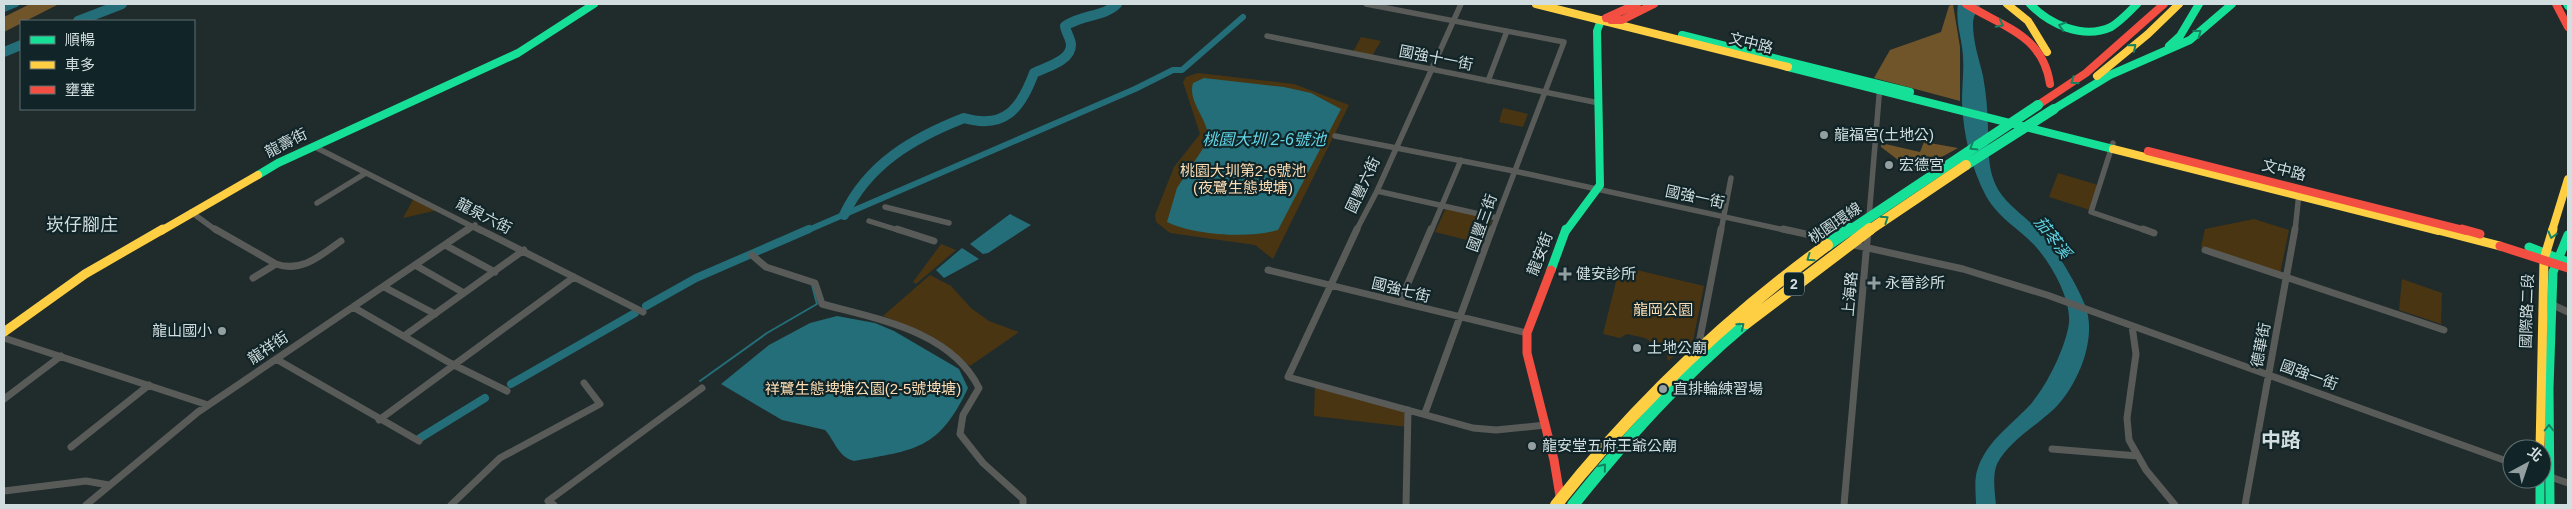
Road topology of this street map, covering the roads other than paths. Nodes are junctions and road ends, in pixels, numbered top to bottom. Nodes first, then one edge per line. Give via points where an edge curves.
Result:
1 (594, 4) edge
2 (1366, 4) edge
3 (1461, 4) edge
4 (1536, 4) edge
5 (1558, 4) edge
6 (1637, 4) edge
7 (1654, 4) edge
8 (1966, 4) edge
9 (2007, 4) edge
10 (2030, 4) edge
11 (2137, 4) edge
12 (2164, 4) edge
13 (2179, 4) edge
14 (2198, 4) edge
15 (2232, 4) edge
16 (2556, 4) edge
17 (1605, 18) junction
18 (1454, 20) junction
19 (1622, 20) junction
20 (2568, 27) edge
21 (1507, 30) junction
22 (1267, 36) dead end
23 (2139, 62) junction
24 (1430, 70) junction
25 (1488, 81) junction
26 (2050, 84) junction
27 (1879, 87) junction
28 (1543, 92) junction
29 (1599, 103) junction
30 (2036, 104) junction
31 (2054, 109) junction
32 (1335, 136) dead end
33 (313, 146) junction
34 (2113, 146) junction
35 (1395, 147) junction
36 (1461, 160) junction
37 (1514, 171) junction
38 (366, 172) junction
39 (1732, 178) dead end
40 (2568, 179) edge
41 (1598, 190) junction
42 (1376, 191) junction
43 (2299, 192) junction
44 (317, 203) dead end
45 (1443, 206) junction
46 (886, 207) dead end
47 (191, 212) junction
48 (1725, 217) junction
49 (1497, 218) junction
50 (869, 221) dead end
51 (949, 223) dead end
52 (475, 225) junction
53 (2154, 233) dead end
54 (2568, 235) edge
55 (341, 241) dead end
56 (934, 241) dead end
57 (445, 245) junction
58 (1867, 247) junction
59 (524, 250) junction
60 (2205, 250) dead end
61 (752, 255) dead end
62 (2545, 256) junction
63 (2561, 261) edge
64 (276, 264) junction
65 (415, 266) junction
66 (2568, 268) edge
67 (1268, 270) dead end
68 (494, 272) junction
69 (574, 277) junction
70 (253, 278) dead end
71 (2286, 278) junction
72 (1330, 285) junction
73 (384, 286) junction
74 (464, 293) junction
75 (1400, 302) junction
76 (2551, 304) junction
77 (353, 307) junction
78 (643, 312) dead end
79 (2568, 312) edge
80 (435, 314) junction
81 (1460, 318) junction
82 (2132, 326) junction
83 (2444, 330) dead end
84 (4, 332) edge
85 (1527, 332) junction
86 (404, 336) junction
87 (1725, 351) dead end
88 (61, 356) junction
89 (276, 359) junction
90 (455, 365) junction
91 (2268, 375) junction
92 (584, 383) dead end
93 (149, 385) junction
94 (702, 388) dead end
95 (507, 391) dead end
96 (4, 399) edge
97 (208, 405) junction
98 (1408, 410) junction
99 (1425, 413) junction
100 (380, 420) junction
101 (1546, 425) junction
102 (2540, 439) edge
103 (2546, 439) edge
104 (419, 441) dead end
105 (71, 446) dead end
106 (2052, 449) dead end
107 (2138, 456) junction
108 (2502, 459) edge
109 (2552, 478) edge
110 (2568, 483) edge
111 (109, 485) junction
112 (2542, 489) edge
113 (2547, 489) edge
114 (4, 491) edge
115 (86, 505) edge
116 (452, 505) edge
117 (554, 505) edge
118 (1023, 505) edge
119 (1406, 505) edge
120 (1556, 505) edge
121 (1562, 505) edge
122 (1573, 505) edge
123 (1844, 505) edge
124 (2175, 505) edge
125 (2245, 505) edge
126 (2540, 505) edge
127 (2550, 505) edge

1 - 33 main road, 龍壽街 via 518,53
2 - 18 street
3 - 18 street, 國豐六街
4 - 17 main road, 文中路
5 - 17 main road, 文中路
6 - 17 main road
7 - 19 main road
8 -> 26 main road via 2033,44 2048,63
9 - 26 main road via 2028,21 2051,58 2054,72
11 -> 10 main road via 2112,25 2092,30 2054,24 2040,16
12 -> 30 main road via 2086,73
31 -> 13 main road, 桃園環線 / 2 via 2122,56
14 - 23 main road via 2175,41
23 -> 15 main road via 2190,40
16 - 20 main road
17 - 19 main road
17 - 27 main road, 文中路
17 - 29 main road via 1597,31
18 - 21 street
18 - 24 street, 國豐六街
19 - 27 main road, 文中路
21 - 25 street
21 - 28 street, 國豐三街 via 1564,42
22 - 24 street, 國強十一街
23 - 31 main road via 2110,75
24 - 25 street, 國強十一街
24 - 35 street, 國豐六街
25 - 28 street, 國強十一街
26 - 30 main road
27 - 34 main road, 文中路
27 - 58 street, 上海路
28 - 29 street, 國強十一街
28 - 37 street, 國豐三街
29 - 41 main road
30 -> 120 main road, 桃園環線 / 2, bridge via 1808,260 1726,324 1673,370 1628,418
122 -> 31 main road, 桃園環線 / 2, bridge via 1640,423 1737,329 1877,224
32 - 35 street, 國強一街
33 - 38 street, 龍泉六街
33 - 47 main road, 龍壽街
34 - 43 main road, 文中路
34 - 53 street via 2092,212
35 - 36 street, 國強一街
35 - 42 street, 國豐六街
36 - 37 street, 國強一街
36 - 45 street
37 - 41 street, 國強一街
37 - 49 street, 國豐三街
38 - 44 street
38 - 52 street, 龍泉六街
39 - 48 street
40 -> 62 main road, 國際路二段
41 - 48 street, 國強一街
41 - 85 main road, 龍安街 via 1567,227
42 - 45 street
42 - 72 street, 國豐六街
43 - 62 main road, 文中路
43 - 71 street, 德華街
45 - 49 street
45 - 75 street
46 - 51 street
47 - 64 street via 226,237
47 - 84 main road, 龍壽街 via 86,274
48 - 58 street, 國強一街
48 - 87 street via 1708,284 1700,338
49 - 81 street, 國豐三街
50 - 56 street
52 - 57 street, 龍祥街
52 - 59 street, 龍泉六街
54 - 63 main road, 國際路二段
55 - 64 street via 303,266 290,270
57 - 65 street, 龍祥街
57 - 68 street
58 - 82 street, 國強一街 via 1963,269
58 - 123 street, 上海路
59 - 68 street
59 - 69 street, 龍泉六街
60 - 71 street
61 - 118 street via 766,267 815,283 822,304 900,325 949,352 963,364 979,388 963,416 960,434 983,463 1023,499
62 - 63 main road, 文中路
62 - 102 main road, 國際路二段
63 - 66 main road, 文中路
63 - 76 main road, 國際路二段
64 - 70 street
65 - 73 street, 龍祥街
65 - 74 street
67 - 72 street, 國強七街
68 - 74 street
69 - 78 street, 龍泉六街
69 - 90 street
71 - 83 street
71 - 91 street, 德華街
72 - 75 street, 國強七街
72 - 98 street, 國豐六街 via 1288,377
73 - 77 street, 龍祥街
73 - 80 street
74 - 80 street
75 - 81 street, 國強七街
76 - 79 street
103 -> 76 main road, 國際路二段
77 - 86 street
77 - 89 street, 龍祥街
80 - 86 street
81 - 85 street, 國強七街
81 - 99 street, 國豐三街
82 - 91 street, 國強一街
82 - 107 street via 2137,358 2127,433
84 - 88 street
85 - 101 main road, 龍安街 via 1532,371
86 - 90 street
88 - 93 street
88 - 96 street
89 - 97 street, 龍祥街
89 - 100 street
90 - 95 street
90 - 100 street
91 - 108 street, 國強一街
91 - 125 street, 德華街
92 - 116 street via 600,404 500,458
93 - 97 street
93 - 105 street
94 - 117 street via 548,501
97 - 111 street, 龍祥街
98 - 99 street
98 - 119 street
99 - 101 street via 1473,428 1496,430
100 - 104 street
101 - 121 main road, 龍安街
106 - 107 street
107 - 124 street
109 - 110 street
111 - 114 street via 86,481
111 - 115 street, 龍祥街
112 - 126 main road, 國際路二段
113 - 127 main road, 國際路二段

